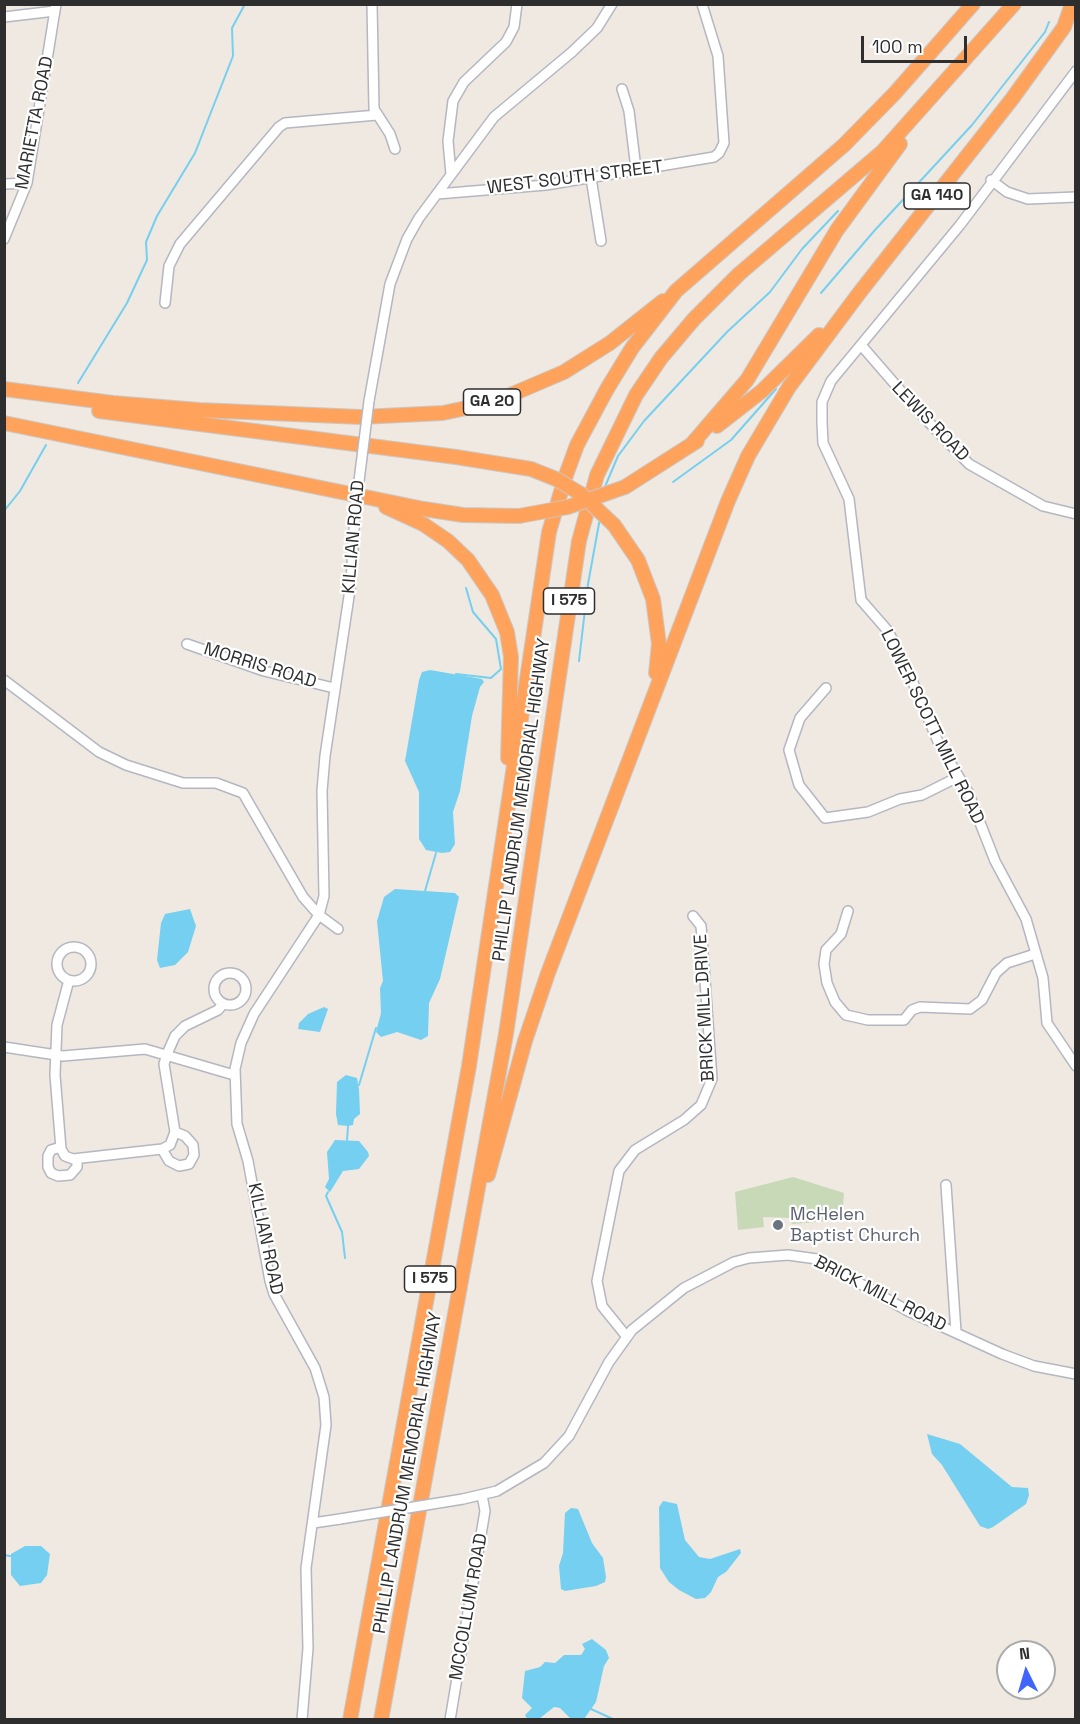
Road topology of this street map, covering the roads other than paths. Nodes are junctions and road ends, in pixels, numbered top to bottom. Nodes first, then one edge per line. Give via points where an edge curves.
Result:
1 (372, 4) edge
2 (517, 4) edge
3 (612, 4) edge
4 (702, 4) edge
5 (974, 4) edge
6 (1014, 4) edge
7 (1072, 4) edge
8 (56, 8) edge
9 (4, 17) edge
10 (1076, 71) edge
11 (943, 84) junction
12 (622, 89) dead end
13 (377, 115) junction
14 (395, 149) dead end
15 (636, 170) junction
16 (451, 174) junction
17 (591, 178) junction
18 (991, 180) junction
19 (27, 183) junction
20 (4, 184) edge
21 (437, 194) junction
22 (1076, 197) edge
23 (7, 228) edge
24 (4, 240) edge
25 (601, 241) dead end
26 (676, 291) junction
27 (860, 292) junction
28 (165, 303) dead end
29 (861, 345) junction
30 (4, 388) edge
31 (4, 394) edge
32 (4, 423) edge
33 (692, 445) junction
34 (362, 497) junction
35 (1076, 514) edge
36 (187, 644) dead end
37 (4, 680) edge
38 (334, 688) junction
39 (826, 688) dead end
40 (652, 695) junction
41 (958, 777) junction
42 (505, 838) junction
43 (848, 911) dead end
44 (319, 915) junction
45 (693, 916) dead end
46 (338, 929) dead end
47 (1035, 954) junction
48 (69, 980) dead end
49 (224, 1004) dead end
50 (4, 1047) edge
51 (167, 1054) junction
52 (56, 1056) junction
53 (1076, 1066) edge
54 (234, 1075) junction
55 (175, 1132) junction
56 (162, 1149) junction
57 (63, 1152) junction
58 (77, 1159) junction
59 (946, 1185) dead end
60 (467, 1249) junction
61 (956, 1332) junction
62 (627, 1337) junction
63 (1076, 1374) edge
64 (482, 1495) junction
65 (313, 1523) junction
66 (302, 1719) edge
67 (350, 1719) edge
68 (381, 1719) edge
69 (450, 1719) edge

1 - 13 street
2 - 16 street via 514,27 506,42 464,82 453,101 448,141
3 - 16 street, KILLIAN ROAD via 597,28 572,52 494,117
4 - 15 street, WEST SOUTH STREET via 718,56 724,143 719,153 693,163
5 - 26 highway, PHILLIP LANDRUM MEMORIAL HIGHWAY / I 575 via 844,145
6 - 11 highway, PHILLIP LANDRUM MEMORIAL HIGHWAY / I 575
7 - 27 highway, GA 140 via 1064,27 1005,108
8 - 9 street
8 - 19 street, MARIETTA ROAD
10 - 18 street, LOWER SCOTT MILL ROAD
11 - 33 highway via 837,230 747,380
11 - 60 highway, PHILLIP LANDRUM MEMORIAL HIGHWAY / I 575 via 883,151 740,274 688,325 636,395 601,466 577,550 511,1004
12 - 15 street via 629,111
13 - 14 street
13 - 28 street via 285,123 279,127 180,244 169,266
15 - 17 street, WEST SOUTH STREET
16 - 21 street, KILLIAN ROAD
17 - 21 street, WEST SOUTH STREET
17 - 25 street
18 - 22 street via 1007,192 1028,199
18 - 29 street, LOWER SCOTT MILL ROAD via 960,225
19 - 20 street
19 - 23 street, MARIETTA ROAD
21 - 38 street, KILLIAN ROAD, bridge via 414,227 396,266 385,305 369,401 351,583
23 - 24 street, MARIETTA ROAD
26 - 30 highway, GA 20 via 610,343 564,372 494,402 443,413 371,417 200,410
26 - 42 highway, PHILLIP LANDRUM MEMORIAL HIGHWAY / I 575 via 632,348 607,389 577,445 558,499 544,564
27 - 33 highway, GA 140 via 785,370
27 - 40 highway via 789,387 748,456
29 - 35 street, LEWIS ROAD via 969,464 1043,506
29 - 41 street, LOWER SCOTT MILL ROAD via 831,381 822,402 823,442 849,499 861,600 888,631
31 - 40 highway, bridge via 76,408 456,457 531,470 556,479 581,494 614,525 638,560 653,599 659,644
32 - 34 highway
33 - 34 highway, bridge via 625,487 568,507 519,516 463,514
34 - 42 highway via 411,518 448,541 477,572 498,607 510,644 512,671
36 - 38 street, MORRIS ROAD via 264,671
37 - 44 street via 99,752 126,765 183,783 216,783 243,793 282,864
38 - 44 street, KILLIAN ROAD via 322,791 325,878
39 - 41 street via 800,718 789,750 799,785 825,818 868,812 922,795
40 - 60 highway via 540,996
41 - 47 street, LOWER SCOTT MILL ROAD via 1026,919
42 - 67 highway, PHILLIP LANDRUM MEMORIAL HIGHWAY / I 575 via 471,1054
43 - 47 street via 841,934 826,950 824,964 835,1002 846,1015 868,1020 904,1020 920,1007 970,1009 982,1000 996,973 1007,963
44 - 46 street
44 - 54 street, KILLIAN ROAD via 254,1014 241,1043
45 - 62 street, BRICK MILL DRIVE via 701,926 712,1079 700,1105 684,1120 635,1150 619,1171 597,1281 602,1306
47 - 53 street, LOWER SCOTT MILL ROAD via 1045,990 1047,1023
48 - 52 street via 57,1025
49 - 51 street via 185,1026 175,1036
50 - 52 street
51 - 52 street via 145,1049
51 - 54 street
51 - 55 street via 164,1064
52 - 57 street
54 - 65 street, KILLIAN ROAD via 237,1124 248,1161 272,1288 315,1368 324,1397 326,1425
55 - 56 street via 170,1145
55 - 56 street via 193,1145 194,1155 189,1164 179,1166 169,1161
56 - 58 street
57 - 58 street
57 - 58 street via 51,1150 51,1173 70,1175 77,1167
59 - 61 street
60 - 68 highway, PHILLIP LANDRUM MEMORIAL HIGHWAY / I 575
61 - 62 street, BRICK MILL ROAD via 887,1300 817,1259 788,1255 734,1262 696,1281 668,1298
61 - 63 street, BRICK MILL ROAD via 1034,1366
62 - 64 street, BRICK MILL ROAD via 609,1362 579,1421 553,1454 531,1472
64 - 65 street, BRICK MILL ROAD, bridge
64 - 69 street, MCCOLLUM ROAD via 485,1511
65 - 66 street, KILLIAN ROAD via 306,1568 308,1648

